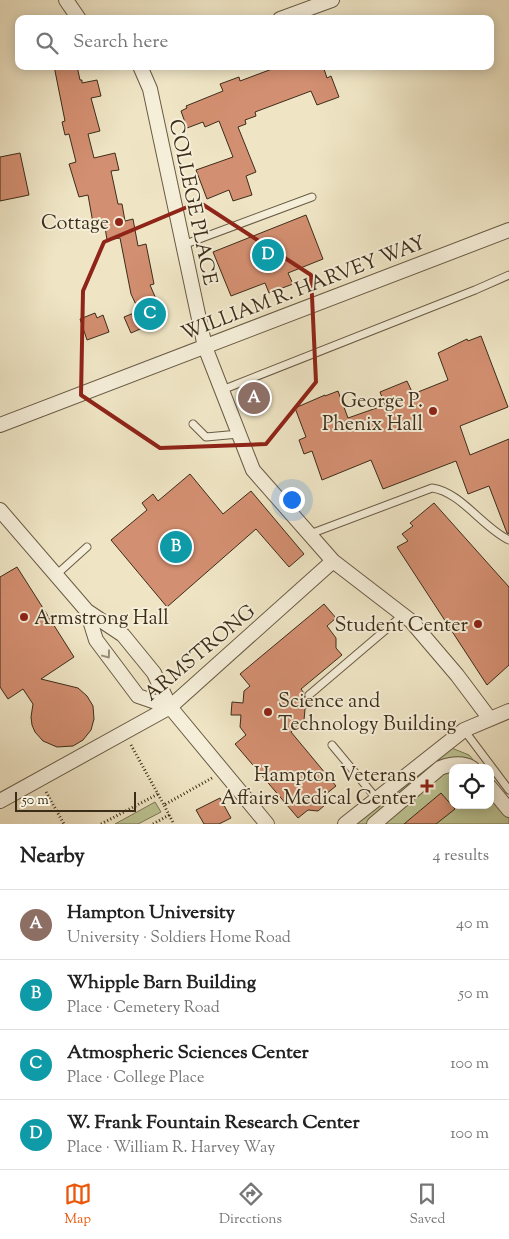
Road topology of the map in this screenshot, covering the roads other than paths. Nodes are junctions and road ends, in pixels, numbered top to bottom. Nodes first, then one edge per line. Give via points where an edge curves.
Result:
1 (66, 0) edge
2 (332, 0) edge
3 (77, 15) edge
4 (291, 15) edge
5 (144, 70) edge
6 (312, 197) dead end
7 (509, 230) edge
8 (183, 245) junction
9 (509, 275) edge
10 (205, 347) junction
11 (221, 390) junction
12 (193, 424) dead end
13 (0, 425) edge
14 (239, 434) junction
15 (0, 510) edge
16 (310, 534) junction
17 (509, 540) edge
18 (87, 547) dead end
19 (333, 562) junction
20 (56, 575) junction
21 (87, 611) junction
22 (403, 615) junction
23 (309, 695) dead end
24 (170, 707) junction
25 (509, 711) edge
26 (490, 719) junction
27 (464, 730) junction
28 (332, 745) dead end
29 (449, 764) edge
30 (509, 790) edge
31 (494, 793) edge
32 (377, 799) junction
33 (0, 800) edge
34 (509, 810) edge
35 (267, 824) edge
36 (345, 824) edge
37 (374, 824) edge

1 - 3 street
2 - 4 street
5 - 8 street, COLLEGE PLACE
6 - 8 lane
7 - 10 street, WILLIAM R. HARVEY WAY
8 - 10 street, COLLEGE PLACE
9 - 11 lane
10 - 11 street, COLLEGE PLACE
10 - 13 street, WILLIAM R. HARVEY WAY
11 - 14 street, COLLEGE PLACE
12 - 14 lane via 206,437
14 - 16 street, COLLEGE PLACE via 253,470
15 - 20 street
16 - 17 lane via 432,488 442,489 451,495 496,534
16 - 19 street, COLLEGE PLACE
18 - 20 lane
19 - 22 street, COLLEGE PLACE
19 - 24 street, ARMSTRONG
20 - 21 street
21 - 24 street via 123,635 154,673
21 -> 24 street via 96,640 138,696
22 - 23 lane
22 - 26 street, COLLEGE PLACE via 457,675
24 - 33 street, ARMSTRONG
24 - 35 street
25 - 26 street
26 - 27 street
27 - 30 lane
27 - 32 street
28 - 32 lane
29 - 37 street via 440,768
31 - 34 street
32 - 36 street

